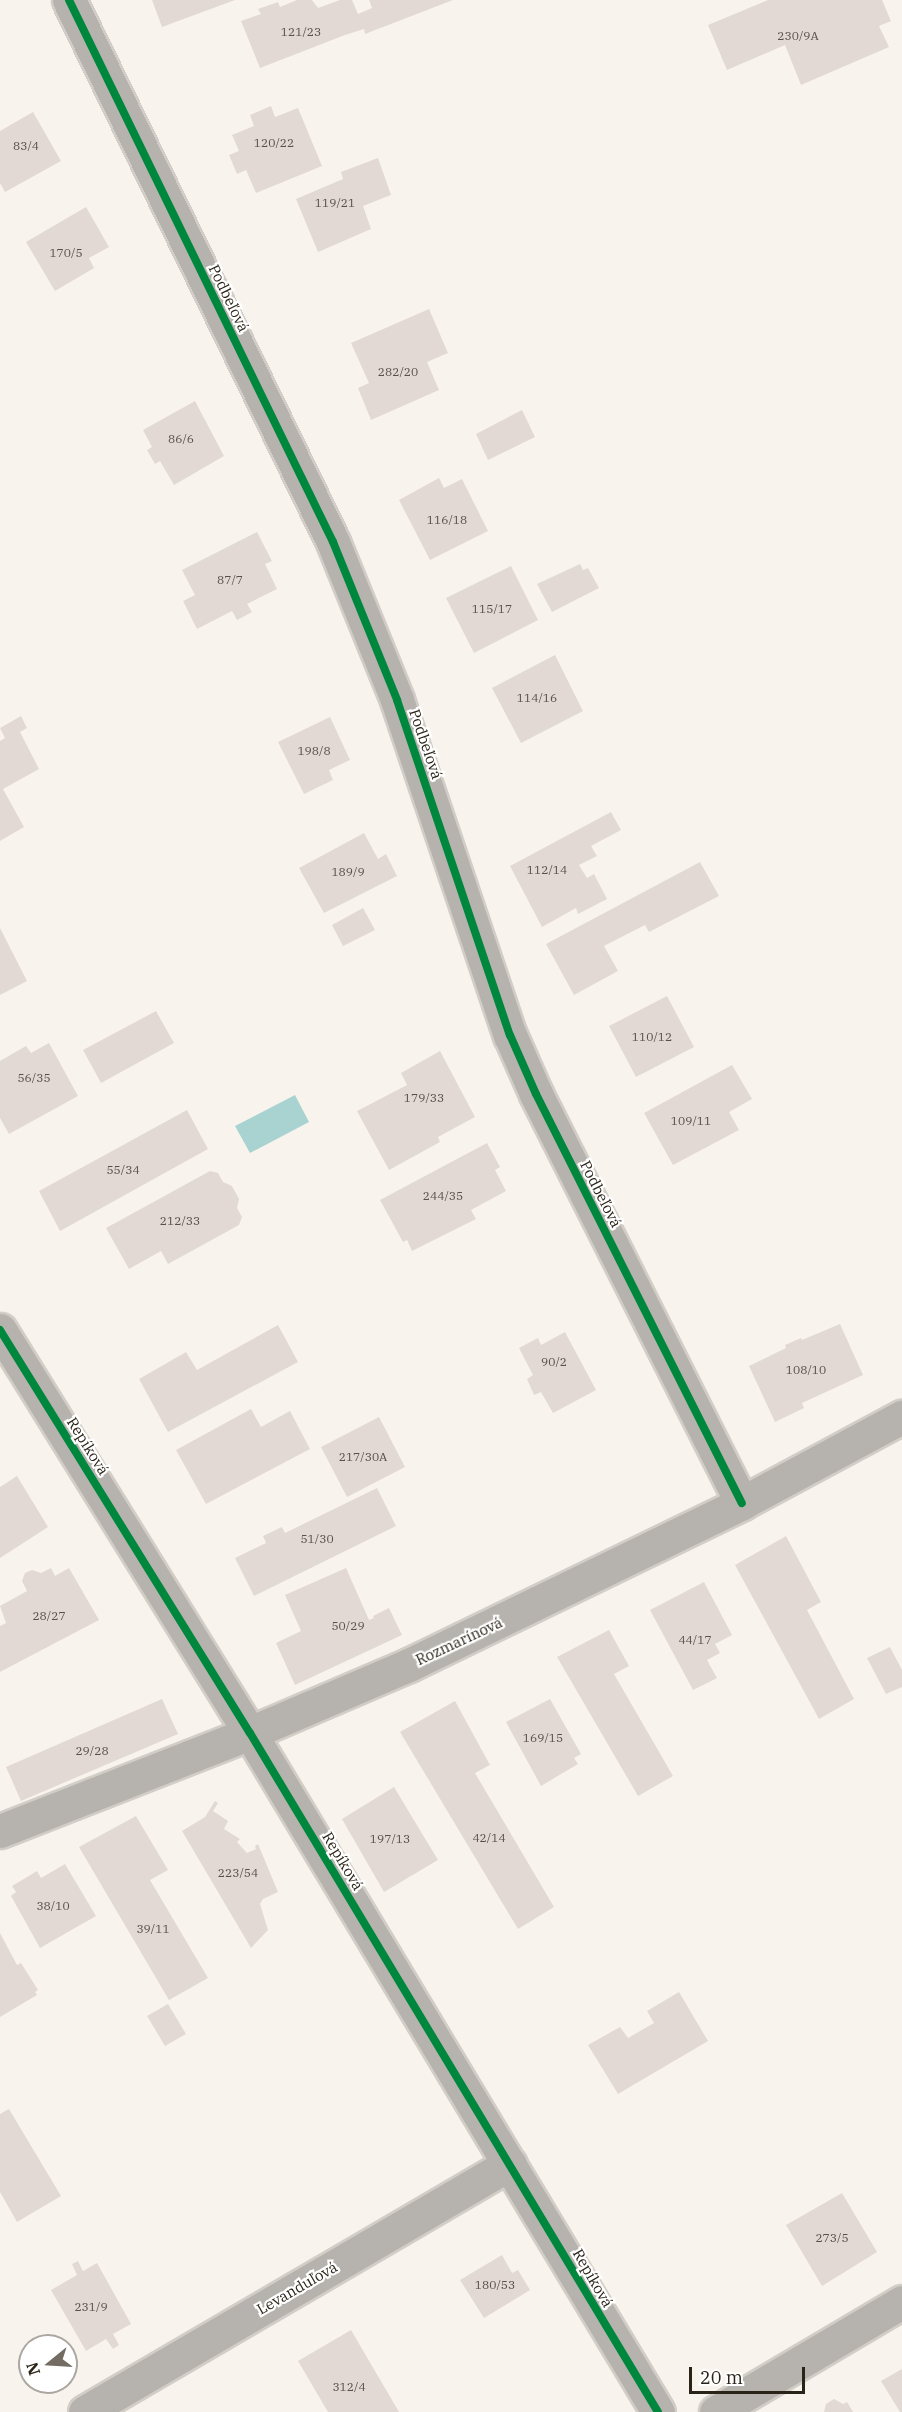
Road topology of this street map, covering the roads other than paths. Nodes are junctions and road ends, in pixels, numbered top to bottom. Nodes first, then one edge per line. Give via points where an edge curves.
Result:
1 (69, 0) edge
2 (0, 1330) edge
3 (902, 1418) edge
4 (742, 1503) junction
5 (250, 1732) junction
6 (0, 1831) edge
7 (510, 2164) junction
8 (902, 2302) edge
9 (656, 2411) edge
10 (85, 2412) edge
11 (716, 2412) edge

1 - 4 street, Podbeľová via 333,542 397,700 510,1035 536,1094
2 - 5 street, Repíková
3 - 4 street, Rozmarínová
4 - 5 street, Rozmarínová via 409,1665
5 - 6 street, Rozmarínová
5 - 7 street, Repíková
7 - 9 street, Repíková
7 - 10 street, Levanduľová
8 - 11 street

